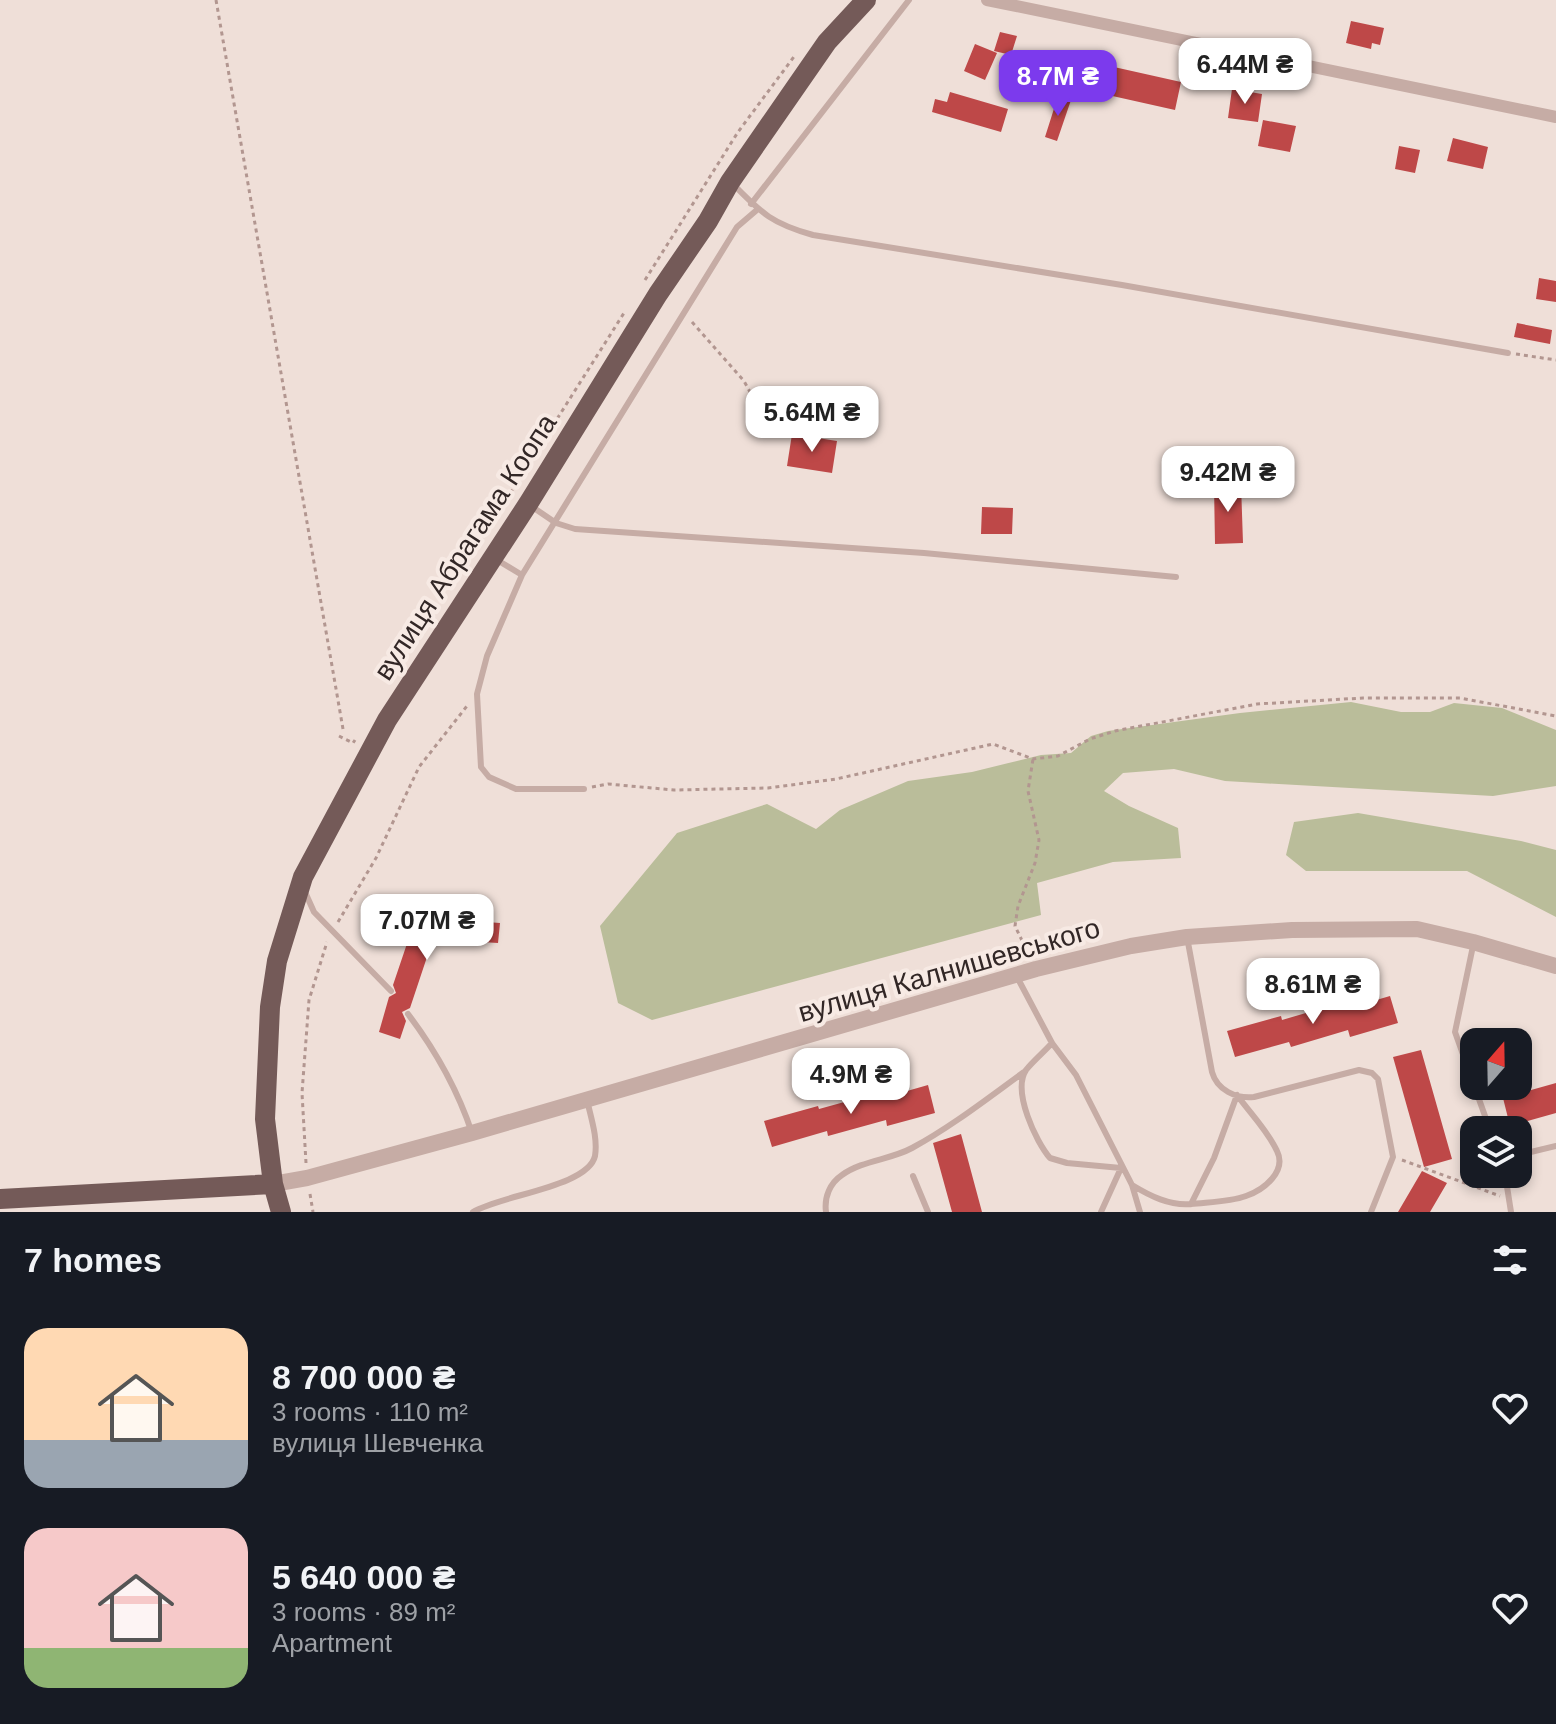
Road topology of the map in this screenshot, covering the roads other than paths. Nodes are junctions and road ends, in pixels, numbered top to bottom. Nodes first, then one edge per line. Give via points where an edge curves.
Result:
1 (866, 0) edge
2 (909, 0) edge
3 (987, 0) edge
4 (1556, 117) edge
5 (730, 182) junction
6 (751, 204) junction
7 (758, 209) junction
8 (1508, 353) road end
9 (528, 504) junction
10 (556, 523) junction
11 (493, 557) junction
12 (522, 575) junction
13 (1176, 577) dead end
14 (584, 789) road end
15 (303, 877) junction
16 (1187, 937) junction
17 (1473, 942) junction
18 (1556, 966) edge
19 (1016, 975) junction
20 (391, 991) dead end
21 (408, 1014) dead end
22 (1052, 1043) junction
23 (1024, 1072) junction
24 (1237, 1095) junction
25 (587, 1100) junction
26 (1485, 1116) edge
27 (472, 1133) junction
28 (1556, 1146) edge
29 (1532, 1152) edge
30 (1121, 1168) junction
31 (913, 1176) dead end
32 (273, 1184) junction
33 (1132, 1185) junction
34 (1506, 1188) edge
35 (0, 1199) edge
36 (48, 1204) edge
37 (1191, 1204) junction
38 (281, 1212) edge
39 (473, 1212) edge
40 (826, 1212) edge
41 (928, 1212) edge
42 (1101, 1212) edge
43 (1140, 1212) edge
44 (1371, 1212) edge
45 (1511, 1212) edge

1 - 5 main road, вулиця Абрагама Коопа via 827,42
2 - 6 lane
3 - 4 street
5 - 6 lane
5 - 9 main road, вулиця Абрагама Коопа
6 - 7 lane
7 - 8 lane via 782,227 813,235
7 - 10 lane via 737,227
9 - 10 lane
9 - 11 main road, вулиця Абрагама Коопа
10 - 12 lane
10 - 13 lane
11 - 12 lane
11 - 15 main road, вулиця Абрагама Коопа via 387,720
12 - 14 lane via 487,656 477,694 481,767 489,777 516,789
15 - 20 lane via 314,912
15 - 32 main road, вулиця Абрагама Коопа via 277,961 270,1007 265,1119
16 - 17 street, вулиця Калнишевського via 1417,929
16 - 19 street, вулиця Калнишевського
16 - 24 lane via 1215,1081
17 - 18 street, вулиця Калнишевського
17 - 26 lane via 1455,1032
19 - 22 lane
19 - 25 street, вулиця Калнишевського
21 - 27 lane via 436,1051
22 - 23 lane
22 - 30 lane via 1076,1075
23 - 30 lane via 1028,1122 1050,1158
23 - 40 lane via 909,1150 840,1176 827,1193
24 - 37 lane
24 - 37 lane via 1278,1152 1275,1177 1246,1197
24 - 44 lane via 1254,1097 1359,1070 1372,1073 1381,1089 1393,1157
25 - 27 street, вулиця Калнишевського
25 - 39 lane via 595,1144 591,1166 581,1176
27 - 32 street, вулиця Калнишевського
28 - 29 lane
30 - 33 lane
30 - 42 lane
31 - 41 lane
32 - 36 main road
32 - 38 main road, вулиця Абрагама Коопа
33 - 37 lane via 1152,1198
33 - 43 lane
34 - 45 lane
35 - 36 main road

